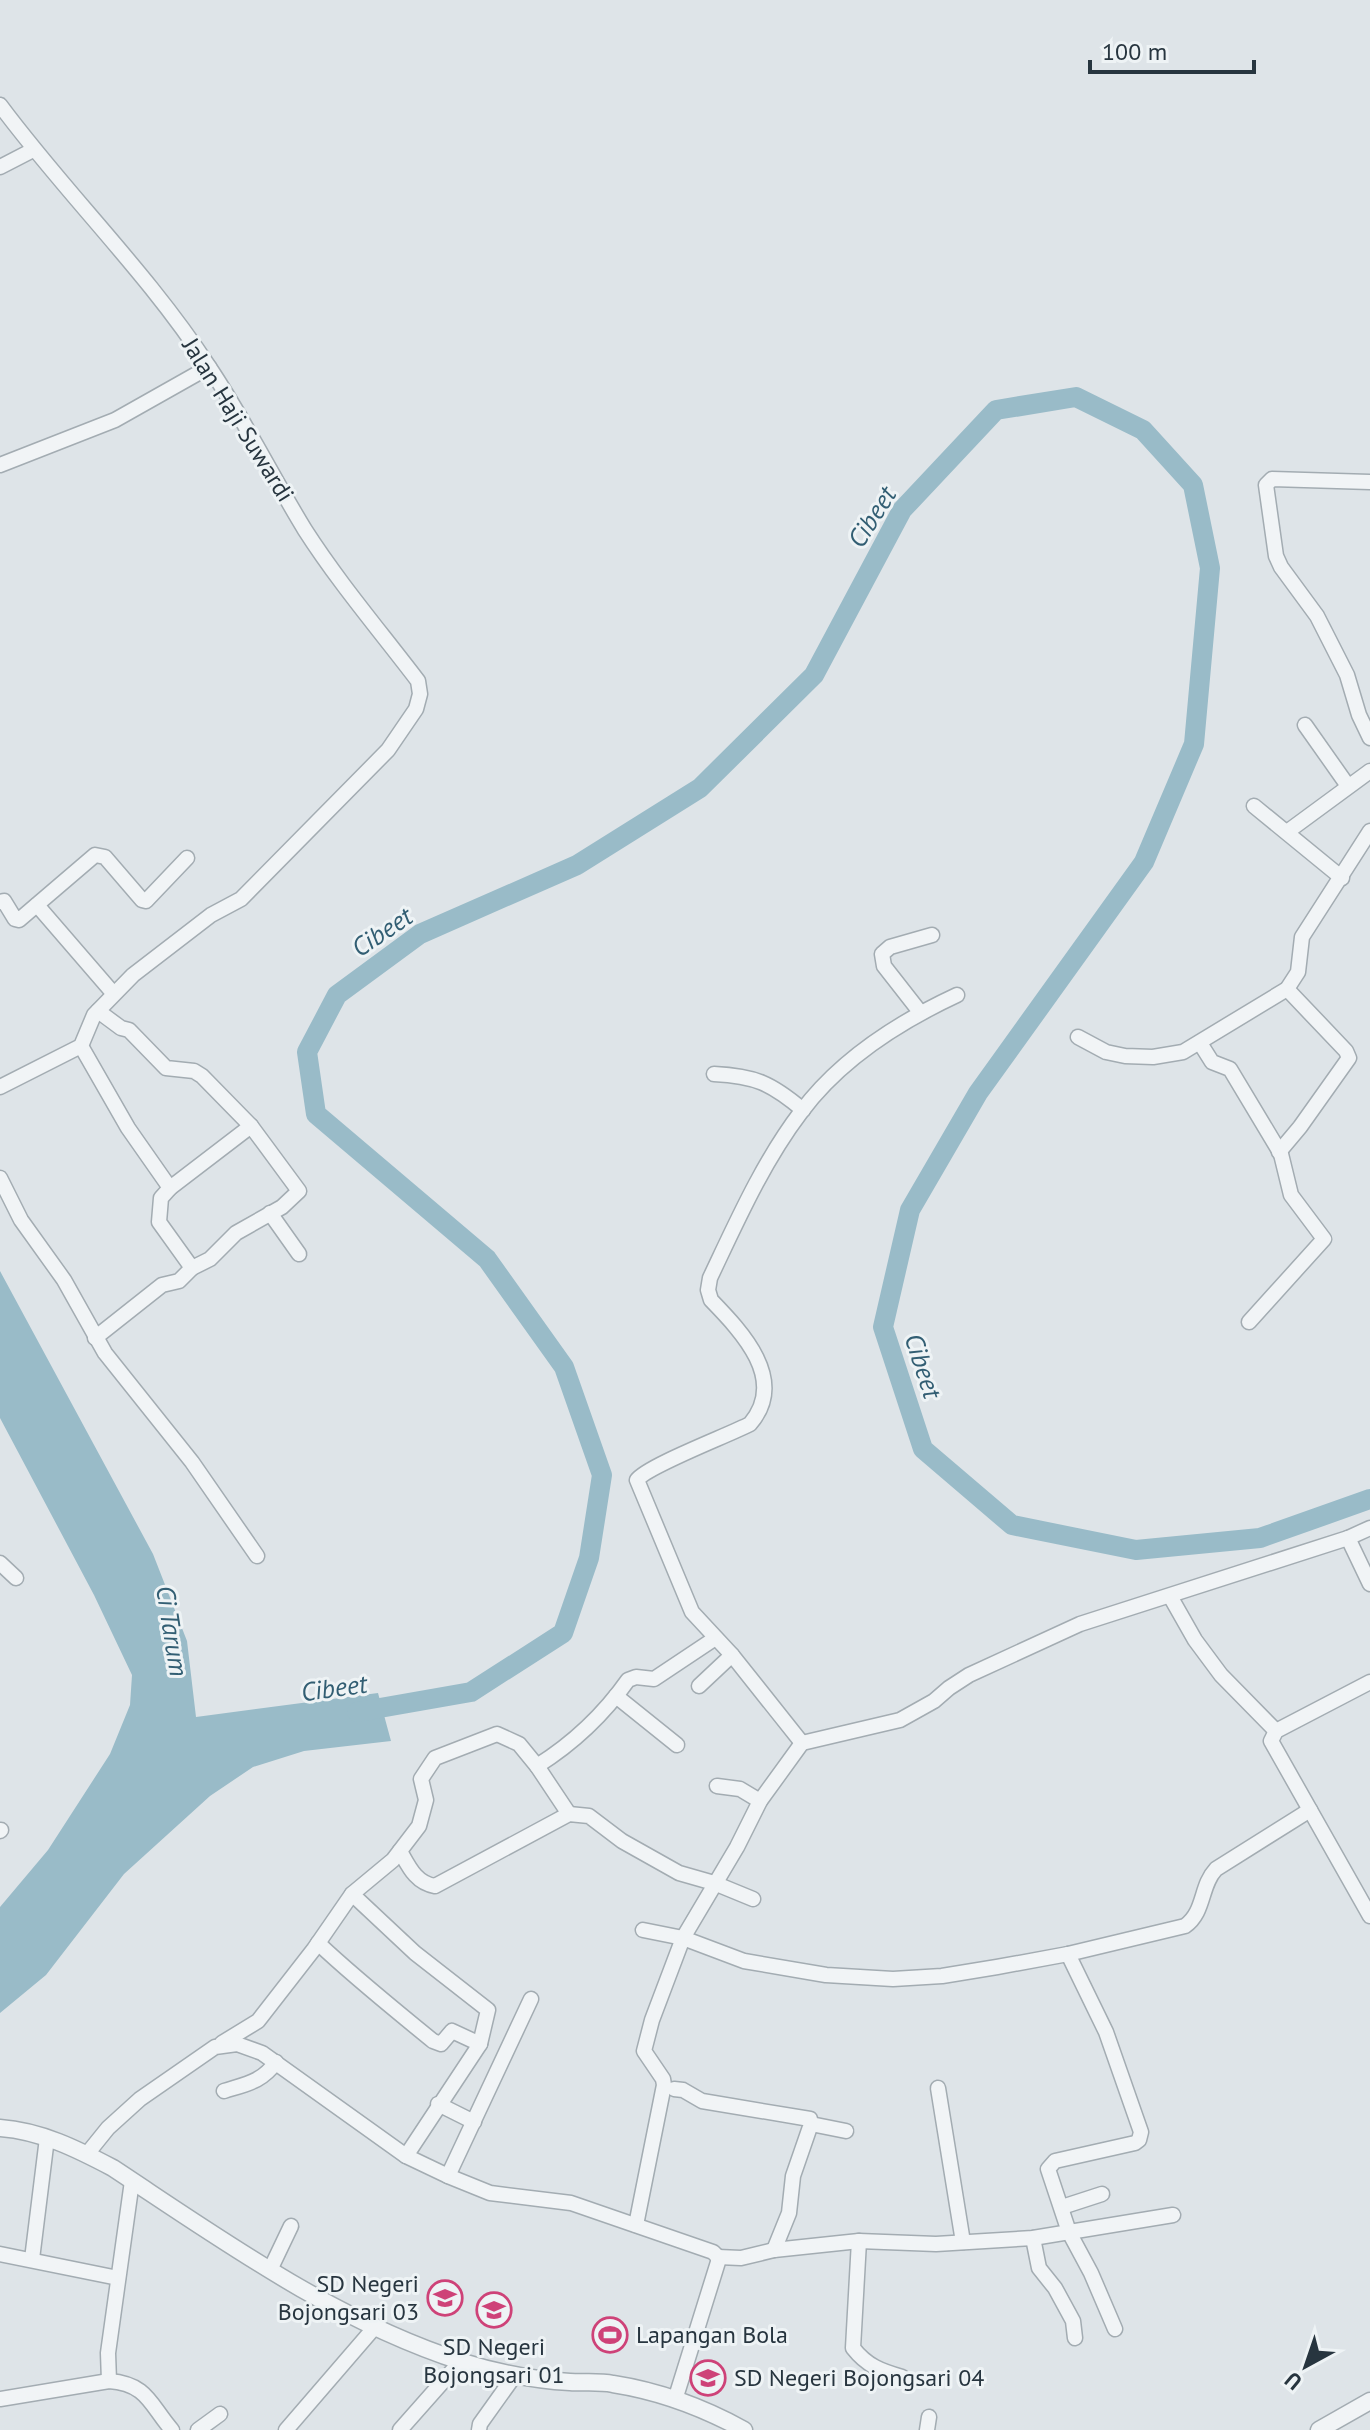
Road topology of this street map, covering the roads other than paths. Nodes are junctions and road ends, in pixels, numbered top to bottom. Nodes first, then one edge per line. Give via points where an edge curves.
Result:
1 (0, 105) edge
2 (33, 150) junction
3 (0, 167) edge
4 (209, 367) junction
5 (0, 465) edge
6 (1370, 482) edge
7 (1305, 725) dead end
8 (1370, 738) edge
9 (1370, 771) edge
10 (1348, 786) junction
11 (1254, 806) dead end
12 (1370, 831) edge
13 (1287, 832) junction
14 (187, 858) dead end
15 (1342, 878) junction
16 (0, 902) edge
17 (37, 905) junction
18 (932, 935) dead end
19 (1287, 989) junction
20 (113, 993) junction
21 (957, 995) dead end
22 (98, 1011) junction
23 (920, 1012) junction
24 (1078, 1037) dead end
25 (1200, 1043) junction
26 (81, 1046) junction
27 (714, 1074) dead end
28 (0, 1087) edge
29 (803, 1110) junction
30 (251, 1126) junction
31 (1279, 1152) junction
32 (0, 1178) edge
33 (170, 1188) junction
34 (270, 1213) junction
35 (299, 1254) dead end
36 (192, 1268) junction
37 (1249, 1322) dead end
38 (95, 1338) junction
39 (1370, 1528) edge
40 (1348, 1538) junction
41 (257, 1556) dead end
42 (0, 1563) edge
43 (16, 1578) dead end
44 (1370, 1584) edge
45 (1170, 1596) junction
46 (714, 1639) junction
47 (732, 1655) junction
48 (1370, 1682) edge
49 (699, 1686) dead end
50 (616, 1696) junction
51 (1276, 1731) junction
52 (802, 1743) junction
53 (677, 1745) dead end
54 (537, 1766) junction
55 (717, 1786) dead end
56 (760, 1801) junction
57 (1310, 1810) junction
58 (569, 1814) junction
59 (400, 1851) junction
60 (714, 1883) junction
61 (352, 1894) junction
62 (753, 1899) dead end
63 (1370, 1916) edge
64 (643, 1930) dead end
65 (683, 1938) junction
66 (318, 1943) junction
67 (1068, 1954) junction
68 (531, 1999) dead end
69 (480, 2044) junction
70 (215, 2047) junction
71 (276, 2062) junction
72 (938, 2088) dead end
73 (674, 2089) dead end
74 (224, 2091) dead end
75 (438, 2104) junction
76 (474, 2122) junction
77 (811, 2124) junction
78 (0, 2128) edge
79 (846, 2131) dead end
80 (47, 2138) junction
81 (87, 2154) junction
82 (406, 2156) junction
83 (448, 2176) junction
84 (132, 2181) junction
85 (1102, 2194) dead end
86 (1062, 2207) junction
87 (1173, 2215) dead end
88 (636, 2225) junction
89 (291, 2226) dead end
90 (1069, 2232) junction
91 (1033, 2238) junction
92 (859, 2241) junction
93 (963, 2242) junction
94 (774, 2250) junction
95 (0, 2254) edge
96 (718, 2257) junction
97 (32, 2259) junction
98 (270, 2270) junction
99 (118, 2278) junction
100 (374, 2328) junction
101 (1115, 2329) dead end
102 (1075, 2338) dead end
103 (461, 2361) junction
104 (515, 2375) junction
105 (902, 2377) dead end
106 (109, 2381) junction
107 (0, 2399) edge
108 (675, 2400) junction
109 (1370, 2401) edge
110 (220, 2414) dead end
111 (172, 2430) edge
112 (198, 2430) edge
113 (286, 2430) edge
114 (400, 2430) edge
115 (479, 2430) edge
116 (744, 2430) edge
117 (1319, 2430) edge

1 - 2 street, Jalan Haji Suwardi
2 - 3 street
2 - 4 street, Jalan Haji Suwardi
4 - 5 street via 115,420
4 - 20 street, Jalan Haji Suwardi via 306,530 418,681 420,694 388,750 241,899 211,915
6 - 8 street via 1272,479 1266,485 1276,556 1317,616 1347,675
7 - 10 street
9 - 10 street
10 - 13 street
11 - 13 street
12 - 15 street
13 - 15 street
14 - 17 street via 146,901 105,857 95,855
15 - 19 street via 1302,937 1298,972
16 - 17 street via 16,920
17 - 20 street
18 - 23 street via 882,954 884,966
19 - 25 street
19 - 31 street via 1349,1058
20 - 22 street, Jalan Haji Suwardi
21 - 23 street
22 - 26 street, Jalan Haji Suwardi
22 - 30 street via 129,1030 166,1068 198,1073
23 - 29 street via 837,1072
24 - 25 street via 1125,1056 1171,1055
25 - 31 street via 1212,1062 1230,1069
26 - 28 street
26 - 33 street
27 - 29 street via 738,1075 776,1088
29 - 46 street via 753,1189 708,1290 761,1364 764,1394 757,1416 637,1480 692,1612
30 - 33 street
30 - 34 street via 299,1191
31 - 37 street via 1291,1195 1324,1239
32 - 38 street
33 - 36 street via 161,1198 159,1222
34 - 35 street
34 - 36 street
36 - 38 street
38 - 41 street
39 - 40 street
40 - 44 street
40 - 45 street
42 - 43 street
45 - 51 street via 1221,1675
45 - 52 street via 1049,1638 969,1675 900,1720
46 - 47 street
46 - 50 street via 654,1679 628,1680
47 - 49 street
47 - 52 street
48 - 51 street
50 - 53 street
50 - 54 street via 592,1723
51 - 57 street via 1272,1747
52 - 56 street
54 - 58 street
54 - 59 street via 519,1744 497,1734 435,1758 421,1779 426,1800 419,1826
55 - 56 street via 740,1789
56 - 60 street
57 - 63 street
57 - 67 street via 1216,1869 1196,1917 1185,1926
58 - 59 street via 435,1886 412,1873
58 - 60 street via 589,1816 667,1867
59 - 61 street
60 - 62 street
60 - 65 street
61 - 66 street
61 - 69 street via 415,1953 488,2010
64 - 65 street
65 - 67 street via 744,1961 863,1978 942,1976
65 - 88 street via 644,2046 664,2085
66 - 69 street via 362,1986 433,2041 441,2044 457,2031
66 - 70 street via 258,2021
67 - 86 street via 1106,2032 1141,2132 1135,2143 1050,2164 1049,2176
68 - 76 street
69 - 75 street
70 - 71 street via 237,2044
70 - 81 street via 131,2106
71 - 74 street via 257,2081
71 - 82 street
72 - 93 street
73 - 77 street via 702,2101 806,2117
75 - 76 street
75 - 82 street
76 - 83 street
77 - 79 street
77 - 94 street
78 - 80 street
80 - 81 street
80 - 97 street
81 - 84 street
82 - 83 street
83 - 88 street via 490,2193 571,2203
84 - 98 street
84 - 99 street
85 - 86 street
86 - 90 street
87 - 90 street
88 - 96 street
89 - 98 street
90 - 91 street
90 - 101 street
91 - 93 street
91 - 102 street via 1039,2268 1073,2321
92 - 93 street
92 - 94 street
92 - 105 street via 853,2348 876,2369
94 - 96 street
95 - 97 street
96 - 108 street
97 - 99 street
98 - 100 street
99 - 106 street
100 - 103 street
100 - 113 street
103 - 104 street
103 - 114 street
104 - 108 street via 610,2383
104 - 115 street
106 - 107 street
106 - 111 street via 138,2388
108 - 116 street
109 - 117 street
110 - 112 street

